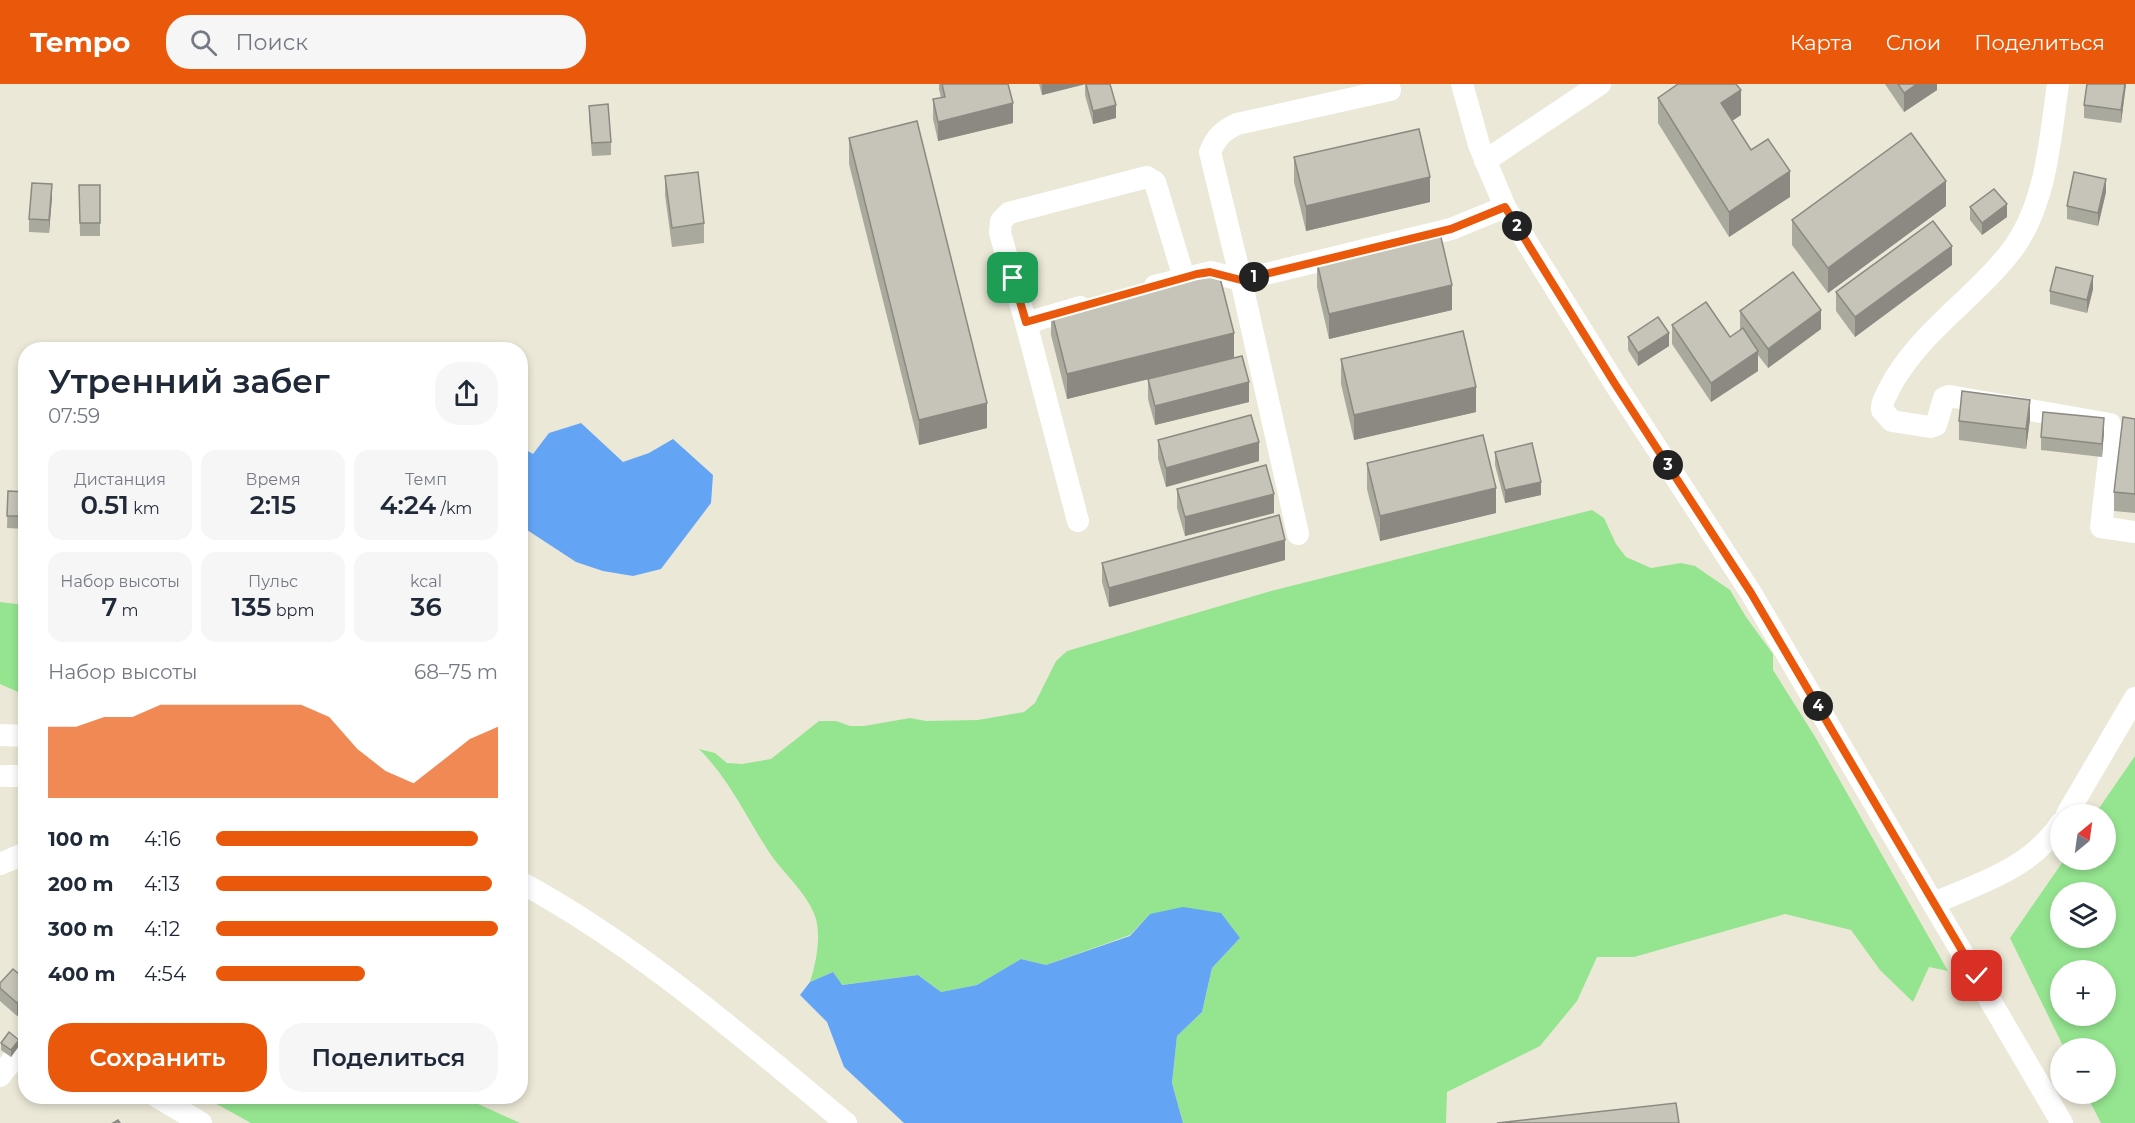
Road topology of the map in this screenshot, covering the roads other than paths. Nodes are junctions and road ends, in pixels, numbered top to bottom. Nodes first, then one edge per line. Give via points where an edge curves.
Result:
1 (1462, 84) edge
2 (1600, 84) edge
3 (2058, 84) edge
4 (1390, 90) dead end
5 (1485, 161) junction
6 (1505, 207) junction
7 (1184, 278) junction
8 (1241, 280) junction
9 (1138, 291) edge
10 (1104, 300) edge
11 (1026, 322) junction
12 (1078, 521) dead end
13 (2135, 532) edge
14 (1298, 534) dead end
15 (2135, 698) edge
16 (0, 735) edge
17 (18, 736) edge
18 (0, 776) edge
19 (18, 776) edge
20 (2073, 804) edge
21 (2050, 837) edge
22 (18, 856) edge
23 (0, 864) edge
24 (528, 887) edge
25 (1934, 903) junction
26 (18, 1052) edge
27 (0, 1076) edge
28 (169, 1104) edge
29 (201, 1123) edge
30 (846, 1123) edge
31 (2062, 1123) edge

1 - 5 street
2 - 5 street
3 - 13 street via 2044,173 2026,226 2003,261 1909,357 1882,410 1892,421 1930,427 1936,425 1944,398 1949,396 2110,424 2101,527
4 - 8 street via 1237,124 1216,139 1210,152
5 - 6 street
6 - 8 street via 1451,229
6 - 25 street via 1751,593
7 - 8 street via 1210,272
7 - 9 street
7 - 11 street via 1155,182 1147,177 1009,213 1001,221 1000,232
8 - 14 street
10 - 11 street
11 - 12 street
15 - 20 street
16 - 17 street
18 - 19 street
21 - 25 street via 2021,864
22 - 23 street
24 - 30 street via 653,966
25 - 31 street
26 - 27 street
28 - 29 street

